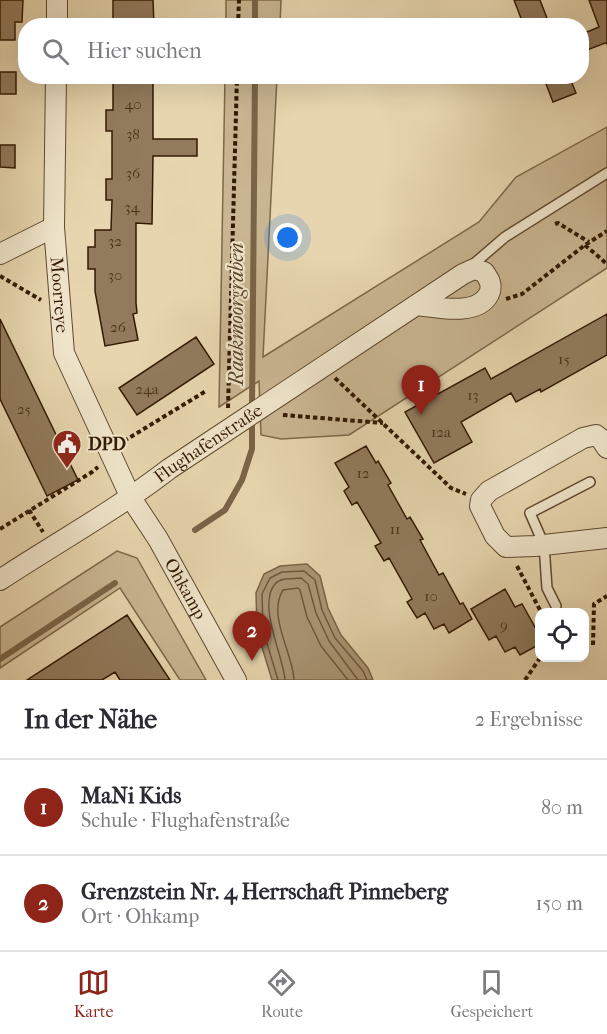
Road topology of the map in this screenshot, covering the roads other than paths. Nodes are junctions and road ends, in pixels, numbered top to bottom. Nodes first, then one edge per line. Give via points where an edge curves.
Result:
1 (57, 0) edge
2 (57, 18) edge
3 (56, 84) edge
4 (607, 173) edge
5 (54, 227) junction
6 (0, 254) edge
7 (463, 274) junction
8 (416, 305) junction
9 (607, 448) edge
10 (590, 482) dead end
11 (131, 498) junction
12 (607, 538) edge
13 (540, 545) junction
14 (0, 580) edge
15 (556, 606) dead end
16 (236, 680) edge

1 - 2 street
3 - 5 street, Moorreye
4 - 7 lane via 505,237
5 - 6 street
5 - 11 street, Moorreye via 64,353
7 - 8 street, Flughafenstraße
7 - 8 street via 474,269 484,272 490,280 485,300 466,308
8 - 11 street, Flughafenstraße
9 - 13 street via 596,435 590,435 489,491 481,500 481,512 502,544
10 - 13 lane via 530,513
11 - 14 street, Flughafenstraße
11 - 16 street, Ohkamp
12 - 13 street
13 - 15 lane via 547,588

